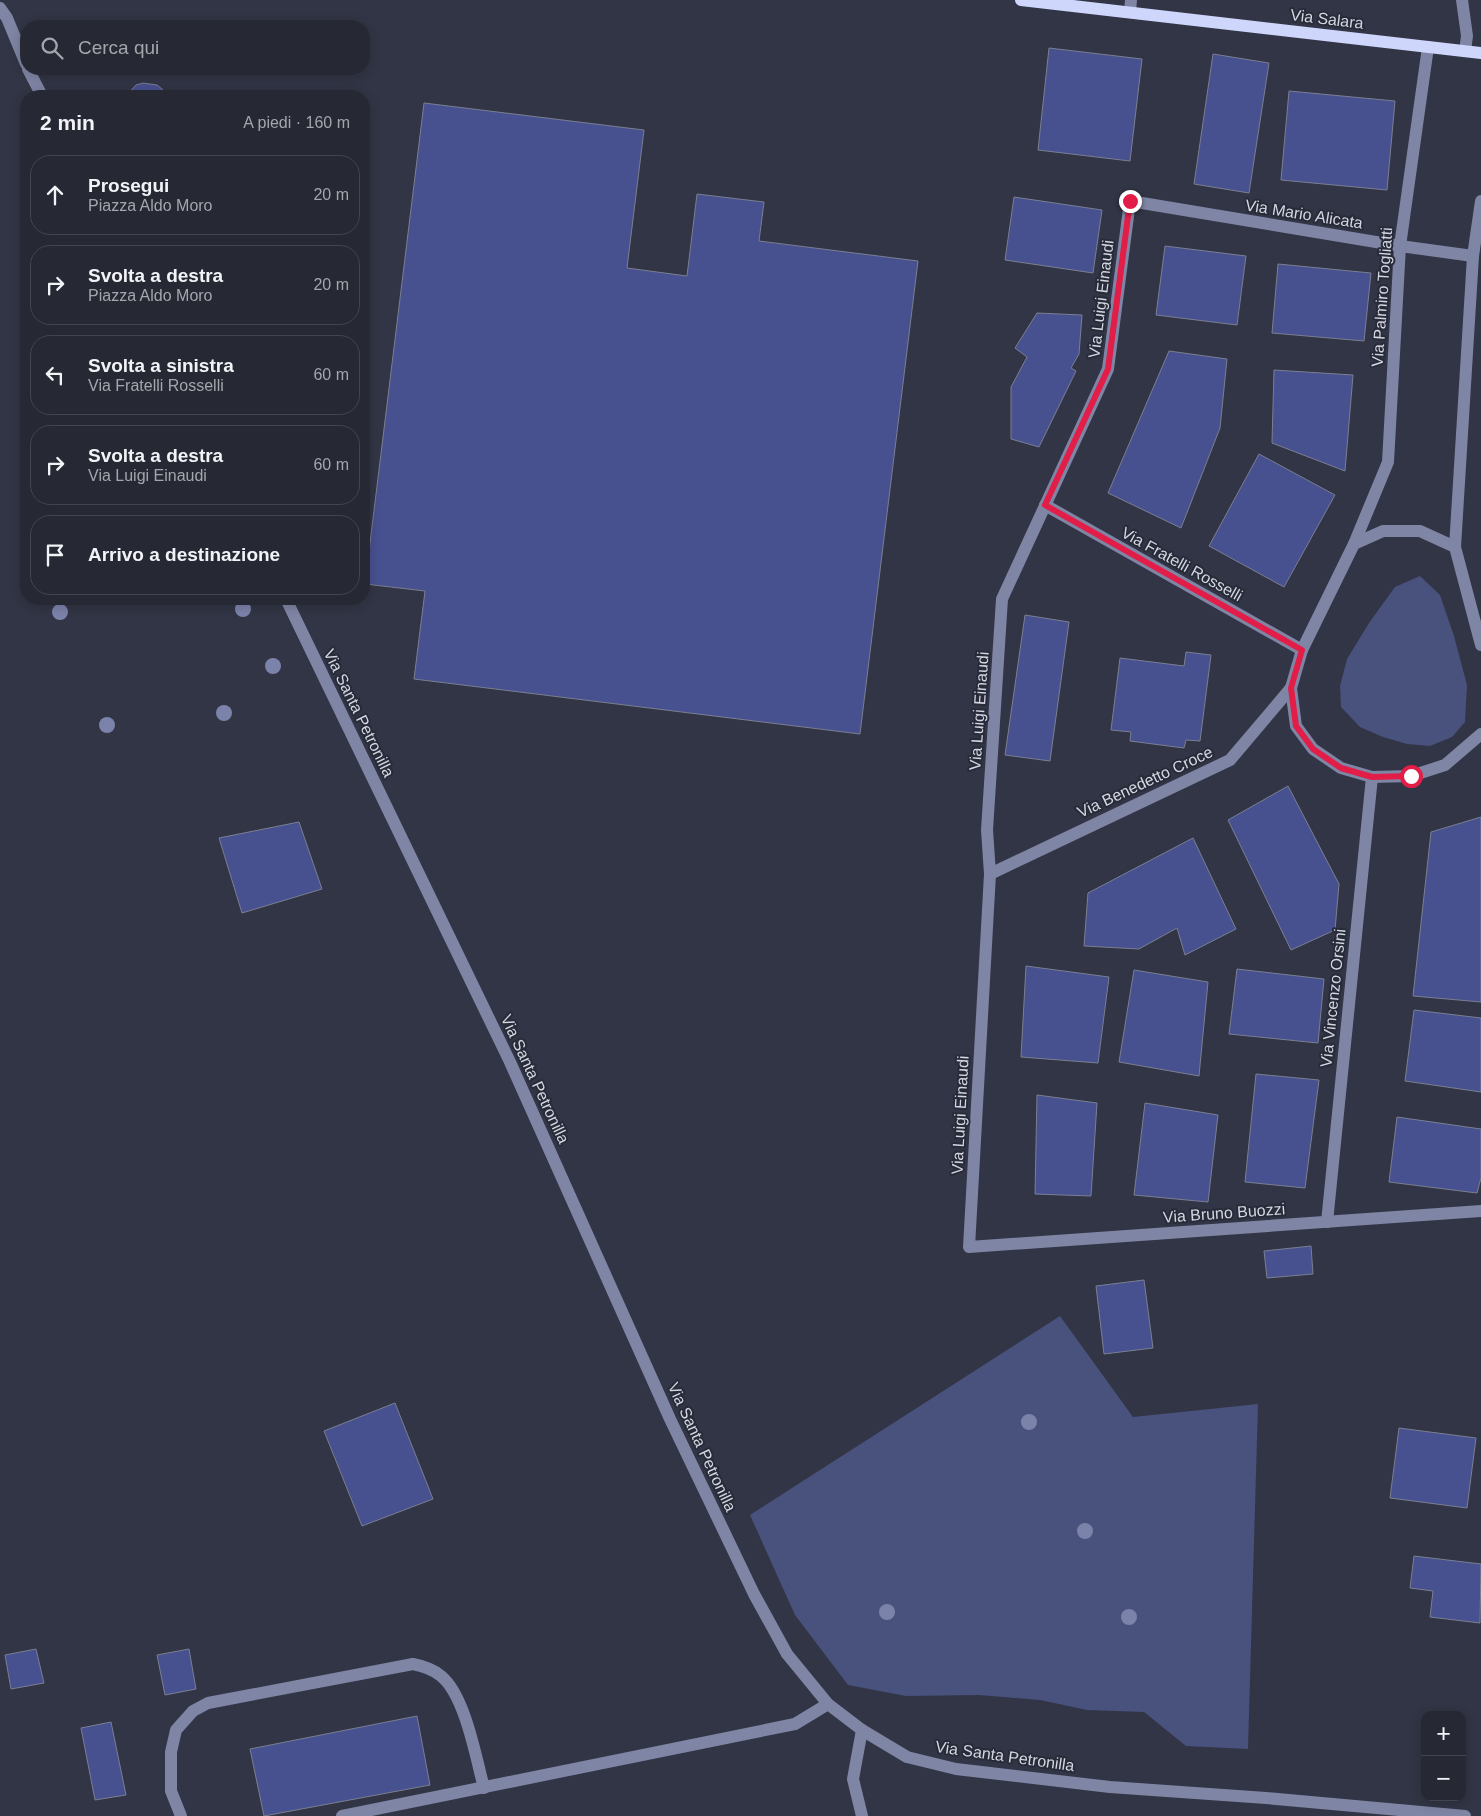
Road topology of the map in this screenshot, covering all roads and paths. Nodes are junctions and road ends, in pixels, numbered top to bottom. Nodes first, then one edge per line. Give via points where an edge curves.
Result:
1 (6, 0) edge
2 (1021, 0) edge
3 (1462, 0) edge
4 (1131, 6) edge
5 (4, 13) edge
6 (1428, 47) junction
7 (20, 50) edge
8 (1465, 51) junction
9 (1481, 53) edge
10 (31, 75) edge
11 (39, 90) edge
12 (1130, 201) joint
13 (1481, 201) edge
14 (1400, 246) junction
15 (1473, 256) junction
16 (1045, 505) junction
17 (1354, 544) junction
18 (1455, 547) junction
19 (289, 605) edge
20 (1481, 645) edge
21 (1302, 650) junction
22 (1291, 688) junction
23 (1481, 734) edge
24 (1372, 777) junction
25 (990, 874) junction
26 (1481, 1211) edge
27 (1326, 1222) junction
28 (969, 1246) joint
29 (828, 1704) junction
30 (862, 1730) junction
31 (484, 1788) junction
32 (1338, 1810) edge
33 (181, 1816) edge
34 (342, 1816) edge
35 (862, 1816) edge
36 (1465, 1816) edge

1 - 5 street
2 - 4 main road, Via Salara
3 - 8 street via 1467,36
4 - 6 main road, Via Salara
5 - 7 street
6 - 8 main road, Via Salara
6 - 14 street, Via Palmiro Togliatti
8 - 9 main road, Via Salara
10 - 11 street
12 - 14 street, Via Mario Alicata
12 - 16 street, Via Luigi Einaudi via 1108,369
13 - 15 street
14 - 15 street, Via Mario Alicata
14 - 17 street, Via Palmiro Togliatti via 1388,462
15 - 18 street
16 - 21 street, Via Fratelli Rosselli
16 - 25 street, Via Luigi Einaudi via 1002,599 987,830
17 - 18 street via 1384,531 1420,531
17 - 21 street, Via Palmiro Togliatti
18 - 20 street
19 - 29 street, Via Santa Petronilla via 510,1062 670,1419 754,1594 787,1654
21 - 22 street, Via Palmiro Togliatti
22 - 24 street via 1296,726 1313,749 1341,768
22 - 25 street, Via Benedetto Croce via 1230,760
23 - 24 street via 1445,765 1411,776
24 - 27 street, Via Vincenzo Orsini
25 - 28 street, Via Luigi Einaudi
26 - 27 street, Via Bruno Buozzi
27 - 28 street, Via Bruno Buozzi
29 - 30 street, Via Santa Petronilla
29 - 31 street via 795,1724
30 - 32 street, Via Santa Petronilla via 907,1757 956,1769
30 - 35 street via 853,1779
31 - 33 street via 464,1714 449,1684 426,1667 413,1664 208,1704 193,1711 176,1730 171,1752 172,1791
31 - 34 street
32 - 36 street, Via Santa Petronilla

